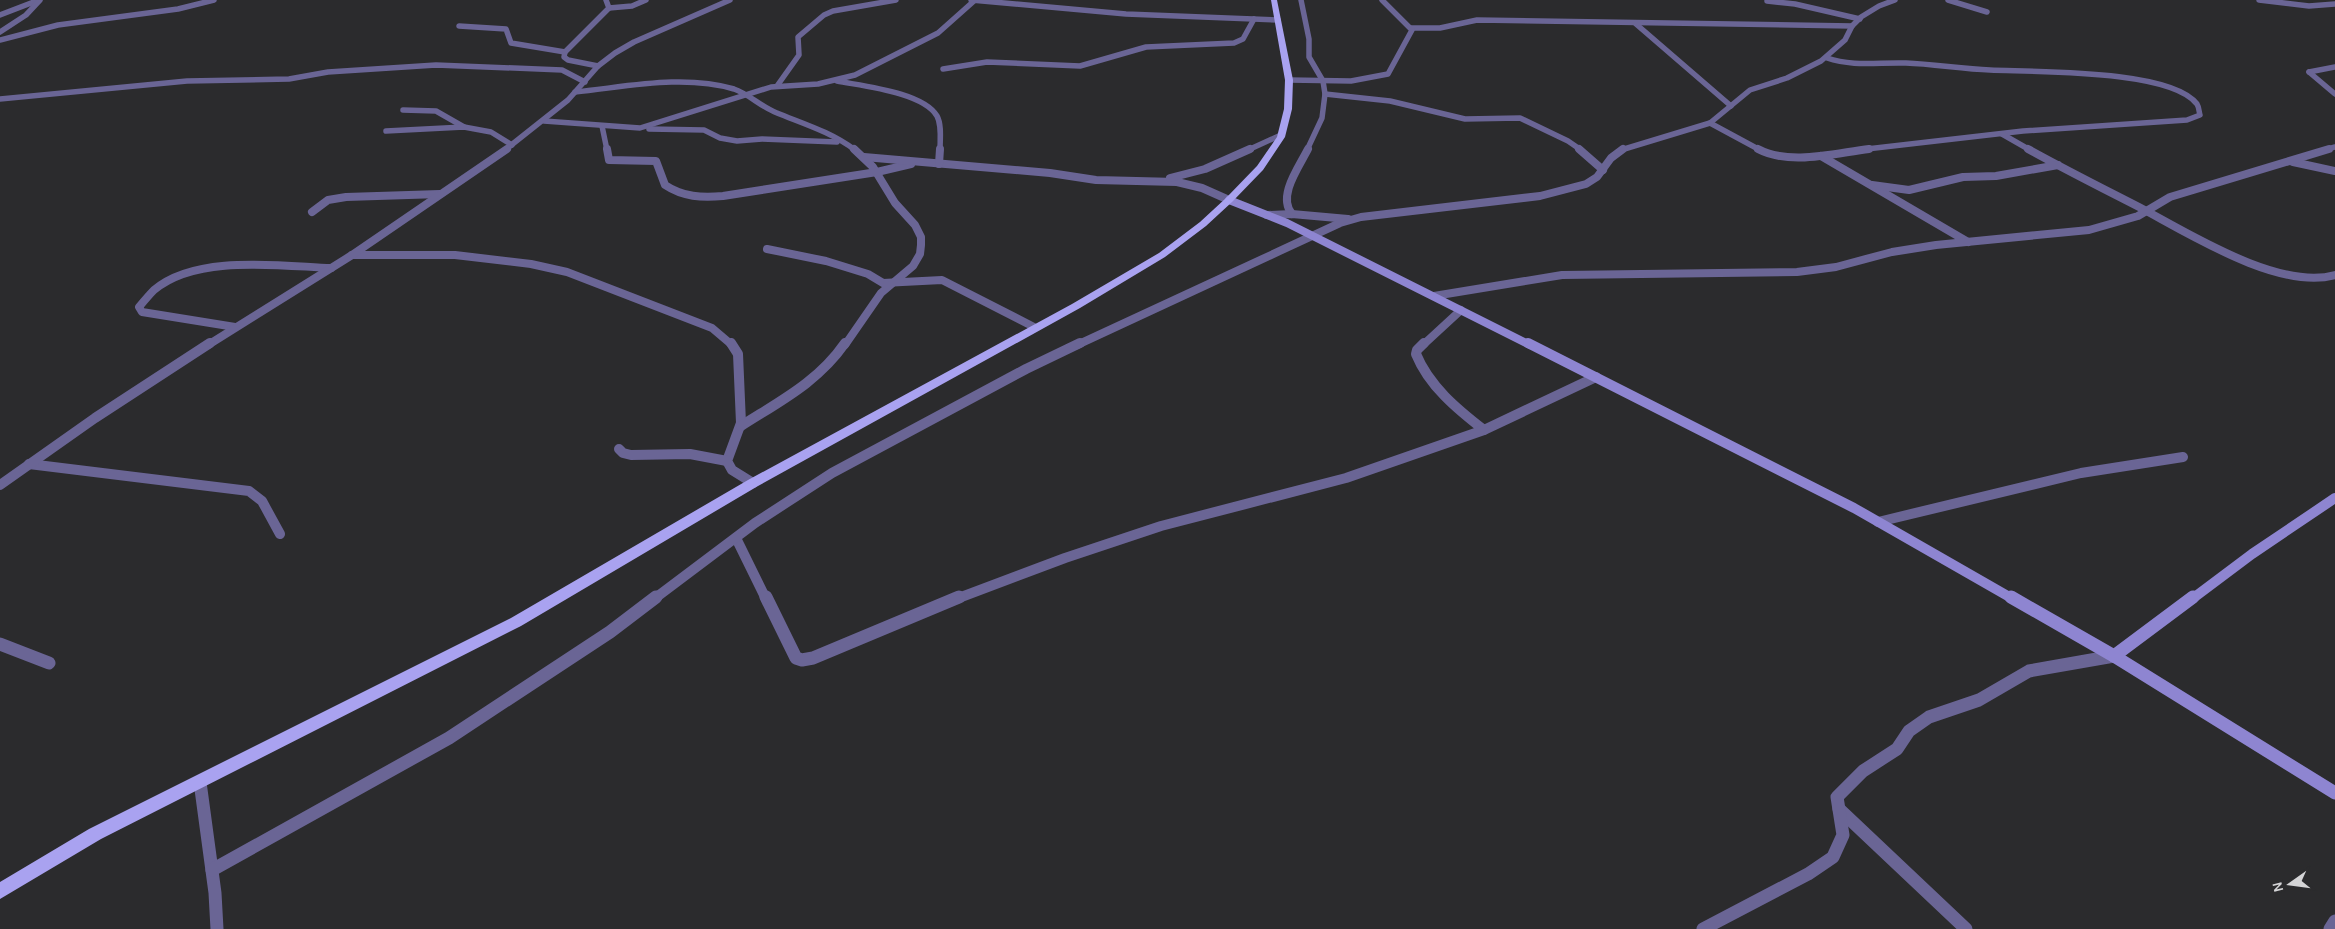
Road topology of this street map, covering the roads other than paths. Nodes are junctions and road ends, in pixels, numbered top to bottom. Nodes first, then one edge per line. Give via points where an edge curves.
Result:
1 (39, 0) edge
2 (214, 0) edge
3 (606, 0) edge
4 (646, 0) edge
5 (730, 0) edge
6 (896, 0) edge
7 (972, 0) edge
8 (1274, 0) edge
9 (1301, 0) edge
10 (1382, 0) edge
11 (1895, 0) edge
12 (1948, 0) edge
13 (2259, 0) edge
14 (1767, 1) dead end
15 (1886, 1) edge
16 (2335, 4) edge
17 (609, 8) junction
18 (1987, 12) dead end
19 (26, 15) junction
20 (0, 16) edge
21 (1254, 19) junction
22 (1860, 19) junction
23 (1278, 20) junction
24 (23, 23) junction
25 (1636, 24) junction
26 (58, 26) junction
27 (459, 26) dead end
28 (1852, 26) junction
29 (1412, 28) junction
30 (0, 32) edge
31 (0, 40) edge
32 (565, 52) junction
33 (1826, 58) junction
34 (598, 66) junction
35 (2335, 67) edge
36 (943, 68) dead end
37 (834, 80) junction
38 (1289, 80) junction
39 (1323, 81) junction
40 (585, 82) junction
41 (777, 86) junction
42 (575, 92) junction
43 (744, 94) junction
44 (1325, 94) junction
45 (2335, 94) edge
46 (0, 100) edge
47 (1731, 106) junction
48 (403, 110) dead end
49 (544, 121) junction
50 (1710, 124) junction
51 (602, 126) junction
52 (464, 127) junction
53 (640, 128) junction
54 (386, 131) dead end
55 (2002, 134) junction
56 (1281, 135) junction
57 (843, 143) junction
58 (512, 145) junction
59 (2335, 147) edge
60 (1821, 156) junction
61 (864, 157) junction
62 (919, 162) junction
63 (2292, 162) junction
64 (939, 164) junction
65 (2058, 166) junction
66 (1602, 170) junction
67 (2335, 170) edge
68 (877, 172) junction
69 (1161, 180) junction
70 (1872, 185) junction
71 (441, 194) junction
72 (1229, 200) junction
73 (2145, 211) junction
74 (312, 212) dead end
75 (1292, 214) junction
76 (1267, 215) junction
77 (1352, 219) junction
78 (1313, 236) junction
79 (1968, 242) junction
80 (767, 249) dead end
81 (352, 255) junction
82 (331, 268) junction
83 (2335, 275) edge
84 (892, 283) junction
85 (1434, 296) junction
86 (1461, 310) junction
87 (235, 328) junction
88 (1034, 328) junction
89 (1596, 377) junction
90 (740, 426) junction
91 (1484, 430) junction
92 (619, 450) dead end
93 (2183, 457) dead end
94 (727, 460) junction
95 (29, 464) junction
96 (753, 483) junction
97 (0, 485) edge
98 (2335, 498) edge
99 (1878, 522) junction
100 (280, 534) dead end
101 (736, 538) junction
102 (0, 644) edge
103 (2114, 656) junction
104 (49, 663) dead end
105 (200, 782) junction
106 (2335, 793) edge
107 (1839, 809) junction
108 (212, 870) junction
109 (0, 891) edge
110 (2335, 921) edge
111 (217, 929) edge
112 (1703, 929) edge
113 (1966, 929) edge
114 (2330, 929) edge

1 - 19 street
1 - 20 street
2 - 26 street via 178,9
3 - 17 street
4 - 17 street via 632,6
5 - 34 street via 634,42
6 - 41 street via 833,12 818,19 798,37 799,55
7 - 21 street via 1126,14
7 - 37 street via 938,33 861,73
8 - 23 main road
9 - 39 street via 1309,39 1309,57
10 - 29 street
11 - 15 street
12 - 18 street
13 - 16 street via 2309,6
14 - 22 street
15 - 22 street
17 - 32 street
19 - 20 street
19 - 24 street
21 - 23 street
21 - 36 street via 1243,39 1234,43 1152,46 1080,66 987,62
22 - 28 street
23 - 38 main road
24 - 26 street
24 - 30 street
25 - 28 street
25 - 29 street via 1477,20 1440,28
25 - 47 street
26 - 31 street
27 - 32 street via 506,29 511,43
28 - 33 street via 1845,40
29 - 39 street via 1388,74
32 - 34 street via 564,57 568,60
33 - 47 street via 1787,78 1750,90
33 - 55 street via 1850,64 1906,63 2122,78 2170,88 2198,105 2200,115 2188,120
34 - 40 street
35 - 45 street via 2309,72
37 - 41 street via 811,85
37 - 64 street via 897,93 934,111 938,119
38 - 39 street
38 - 56 main road via 1288,109
39 - 44 street
40 - 42 street
40 - 46 street via 562,70 436,65 328,72 289,79 187,80
41 - 43 street
42 - 43 street via 684,84 716,86
42 - 49 street
43 - 53 street
43 - 57 street via 765,109 806,124
44 - 66 street via 1390,101 1465,119 1520,118 1568,141
44 - 75 street via 1322,118 1286,195
47 - 50 street
48 - 52 street via 427,108 440,111
49 - 51 street
49 - 58 street
50 - 60 street via 1766,153 1786,157
50 - 66 street via 1624,148
51 - 53 street
51 - 68 street via 606,133 609,160 656,161 665,185 687,196 707,198
52 - 54 street
52 - 58 street via 491,132
53 - 57 street via 704,130 720,138 737,141
55 - 60 street
55 - 65 street
56 - 69 street via 1205,169
56 - 72 main road via 1260,168
57 - 61 street
58 - 71 street
59 - 63 street
60 - 70 street
61 - 62 street
61 - 68 street
62 - 64 street
62 - 68 street
63 - 67 street
63 - 73 street via 2170,197
64 - 69 street via 1106,180
65 - 70 street via 1996,176 1962,177 1909,190
65 - 73 street
66 - 77 street via 1593,180 1553,194
68 - 84 street via 896,205 916,224 920,233 917,261 912,269
69 - 72 street via 1202,188
70 - 79 street
71 - 74 street via 346,197 328,200
71 - 81 street
72 - 76 street
72 - 88 main road via 1162,255
73 - 79 street via 2130,219 2089,230
73 - 83 street via 2260,268 2310,279
75 - 76 street
75 - 77 street
76 - 78 street
77 - 78 street
78 - 85 street
78 - 101 street via 1017,374 832,473
79 - 85 street via 1892,252 1797,272 1562,275
80 - 84 street via 826,261 868,274 883,283
81 - 82 street
81 - 90 street via 455,256 531,264 567,272 712,328 730,341 738,354
82 - 87 street
82 - 87 street via 206,268 163,284 146,296 139,307 142,312
84 - 88 street via 942,280
84 - 90 street via 879,295 821,373
85 - 86 street
86 - 89 street
86 - 91 street via 1416,354 1418,362 1440,390
87 - 95 street
88 - 96 main road
89 - 91 street
89 - 99 street
90 - 94 street
91 - 101 street via 1346,478 1161,526 1065,558 802,660 796,658
92 - 94 street via 623,454 690,454
93 - 99 street via 2081,473
94 - 96 street via 732,470
95 - 97 street
95 - 100 street via 248,491 262,501
96 - 105 main road via 516,622
98 - 103 street via 2252,554
99 - 103 street
101 - 108 street via 610,632 487,715
102 - 104 street
103 - 106 street
103 - 107 street via 2029,671 1978,700 1928,717 1910,731 1897,749 1845,787 1837,797
105 - 108 street
105 - 109 main road via 95,834
107 - 112 street via 1843,835 1834,856 1808,874
107 - 113 street
108 - 111 street
110 - 114 street

